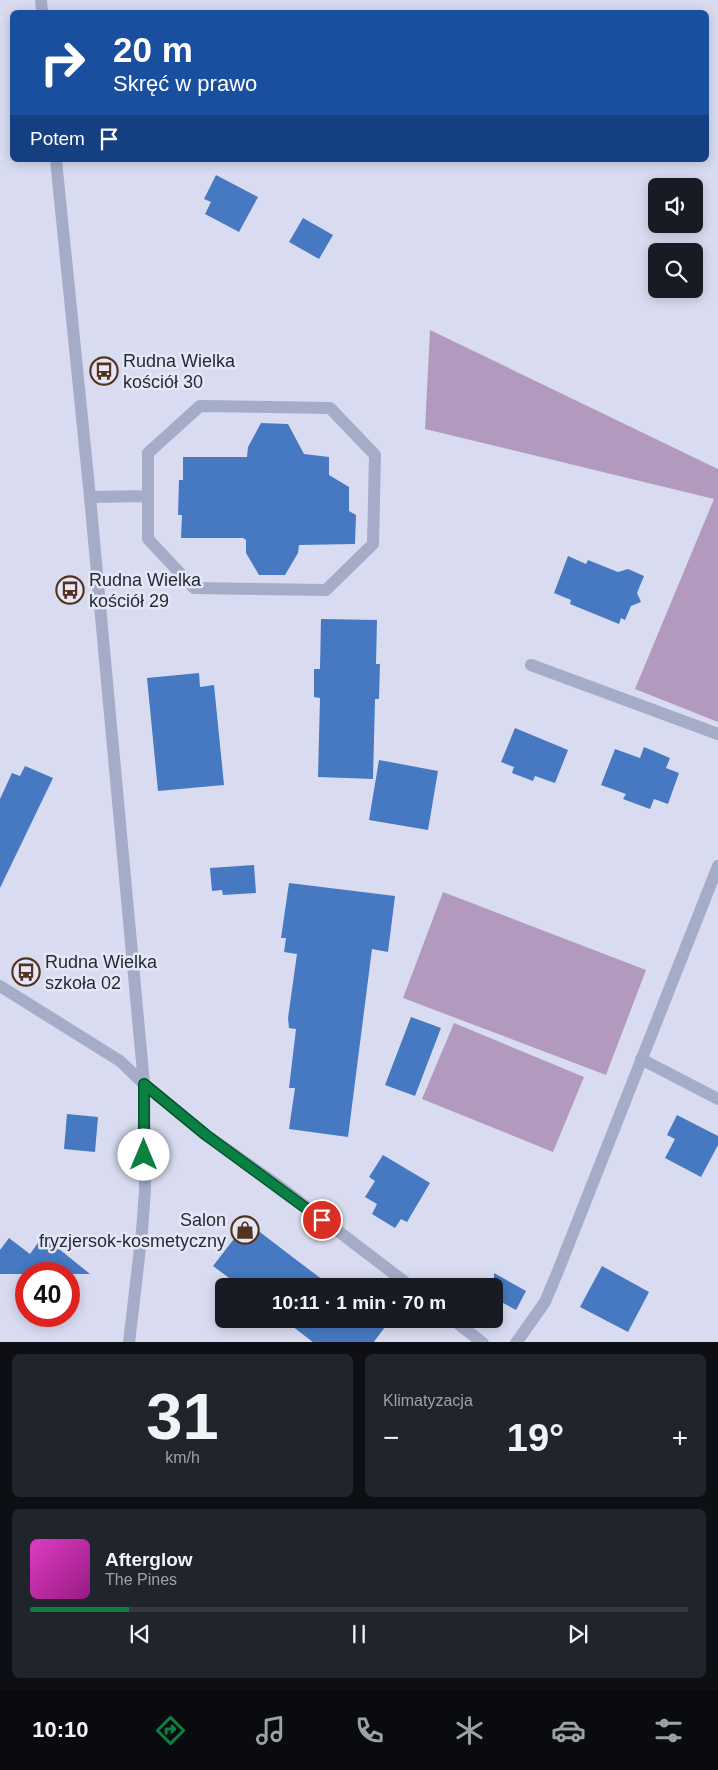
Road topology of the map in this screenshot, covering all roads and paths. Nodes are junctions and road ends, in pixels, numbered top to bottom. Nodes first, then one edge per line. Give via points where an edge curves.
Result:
1 (56, 162) edge
2 (148, 496) junction
3 (90, 497) junction
4 (531, 665) dead end
5 (718, 734) edge
6 (718, 866) edge
7 (0, 986) edge
8 (641, 1059) junction
9 (144, 1084) junction
10 (718, 1099) edge
11 (400, 1278) edge
12 (464, 1328) edge
13 (129, 1342) edge
14 (483, 1342) edge
15 (516, 1342) edge

1 - 3 street
2 - 2 street via 148,539 194,588 326,590 373,544 375,455 330,408 200,406 148,453
2 - 3 street
3 - 9 street
4 - 5 street
6 - 8 street
7 - 9 street via 120,1061
8 - 10 street
8 - 15 street via 548,1294
9 - 11 street via 206,1135
9 - 13 street via 145,1190
12 - 14 street

